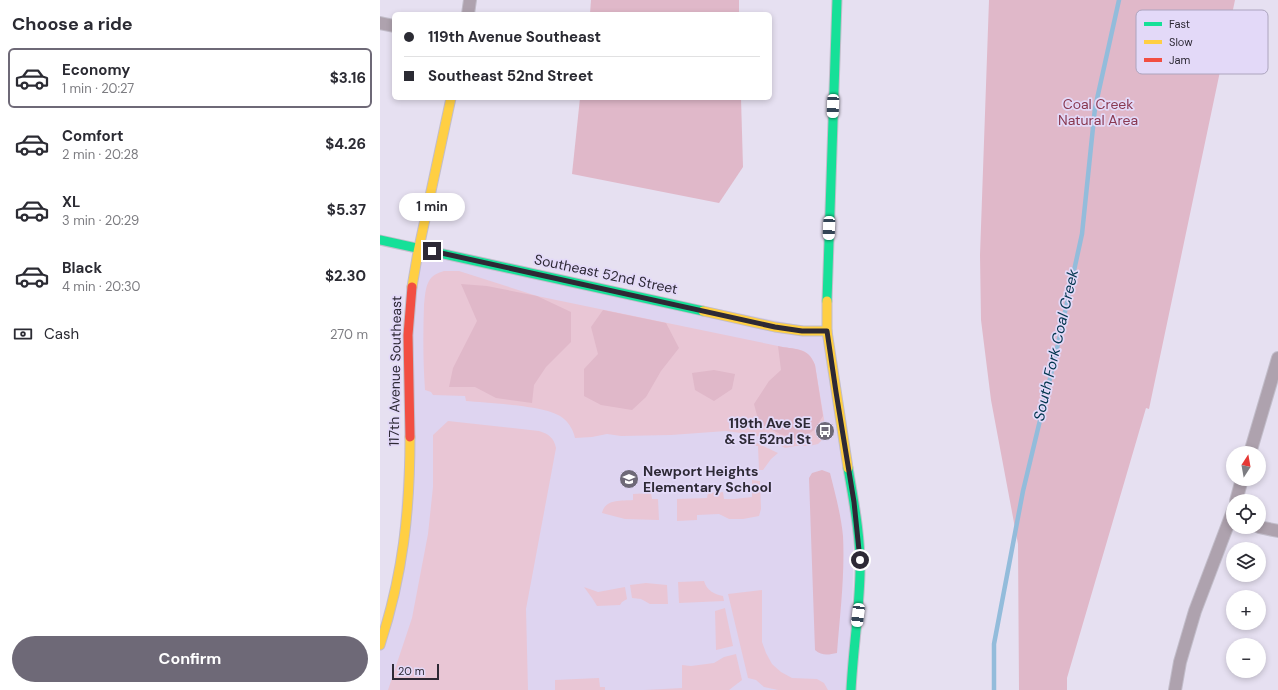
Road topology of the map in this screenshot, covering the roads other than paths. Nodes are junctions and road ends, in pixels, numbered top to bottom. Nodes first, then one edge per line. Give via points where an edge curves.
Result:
1 (470, 0) edge
2 (837, 0) edge
3 (468, 12) edge
4 (380, 23) edge
5 (392, 26) edge
6 (451, 100) edge
7 (380, 240) edge
8 (419, 248) junction
9 (827, 331) junction
10 (1278, 358) edge
11 (1252, 446) edge
12 (1266, 528) edge
13 (1226, 531) edge
14 (1278, 531) edge
15 (380, 645) edge
16 (851, 690) edge
17 (1175, 690) edge

1 - 3 street
2 - 9 street
4 - 5 street
6 - 8 street, 117th Avenue Southeast
7 - 8 street, Southeast 52nd Street
8 - 9 street, Southeast 52nd Street via 775,327
8 - 15 street, 117th Avenue Southeast via 411,291 409,328 408,514 396,589
9 - 16 street via 858,532 860,573
10 - 11 street
12 - 14 street
13 - 17 street via 1195,611 1180,662

